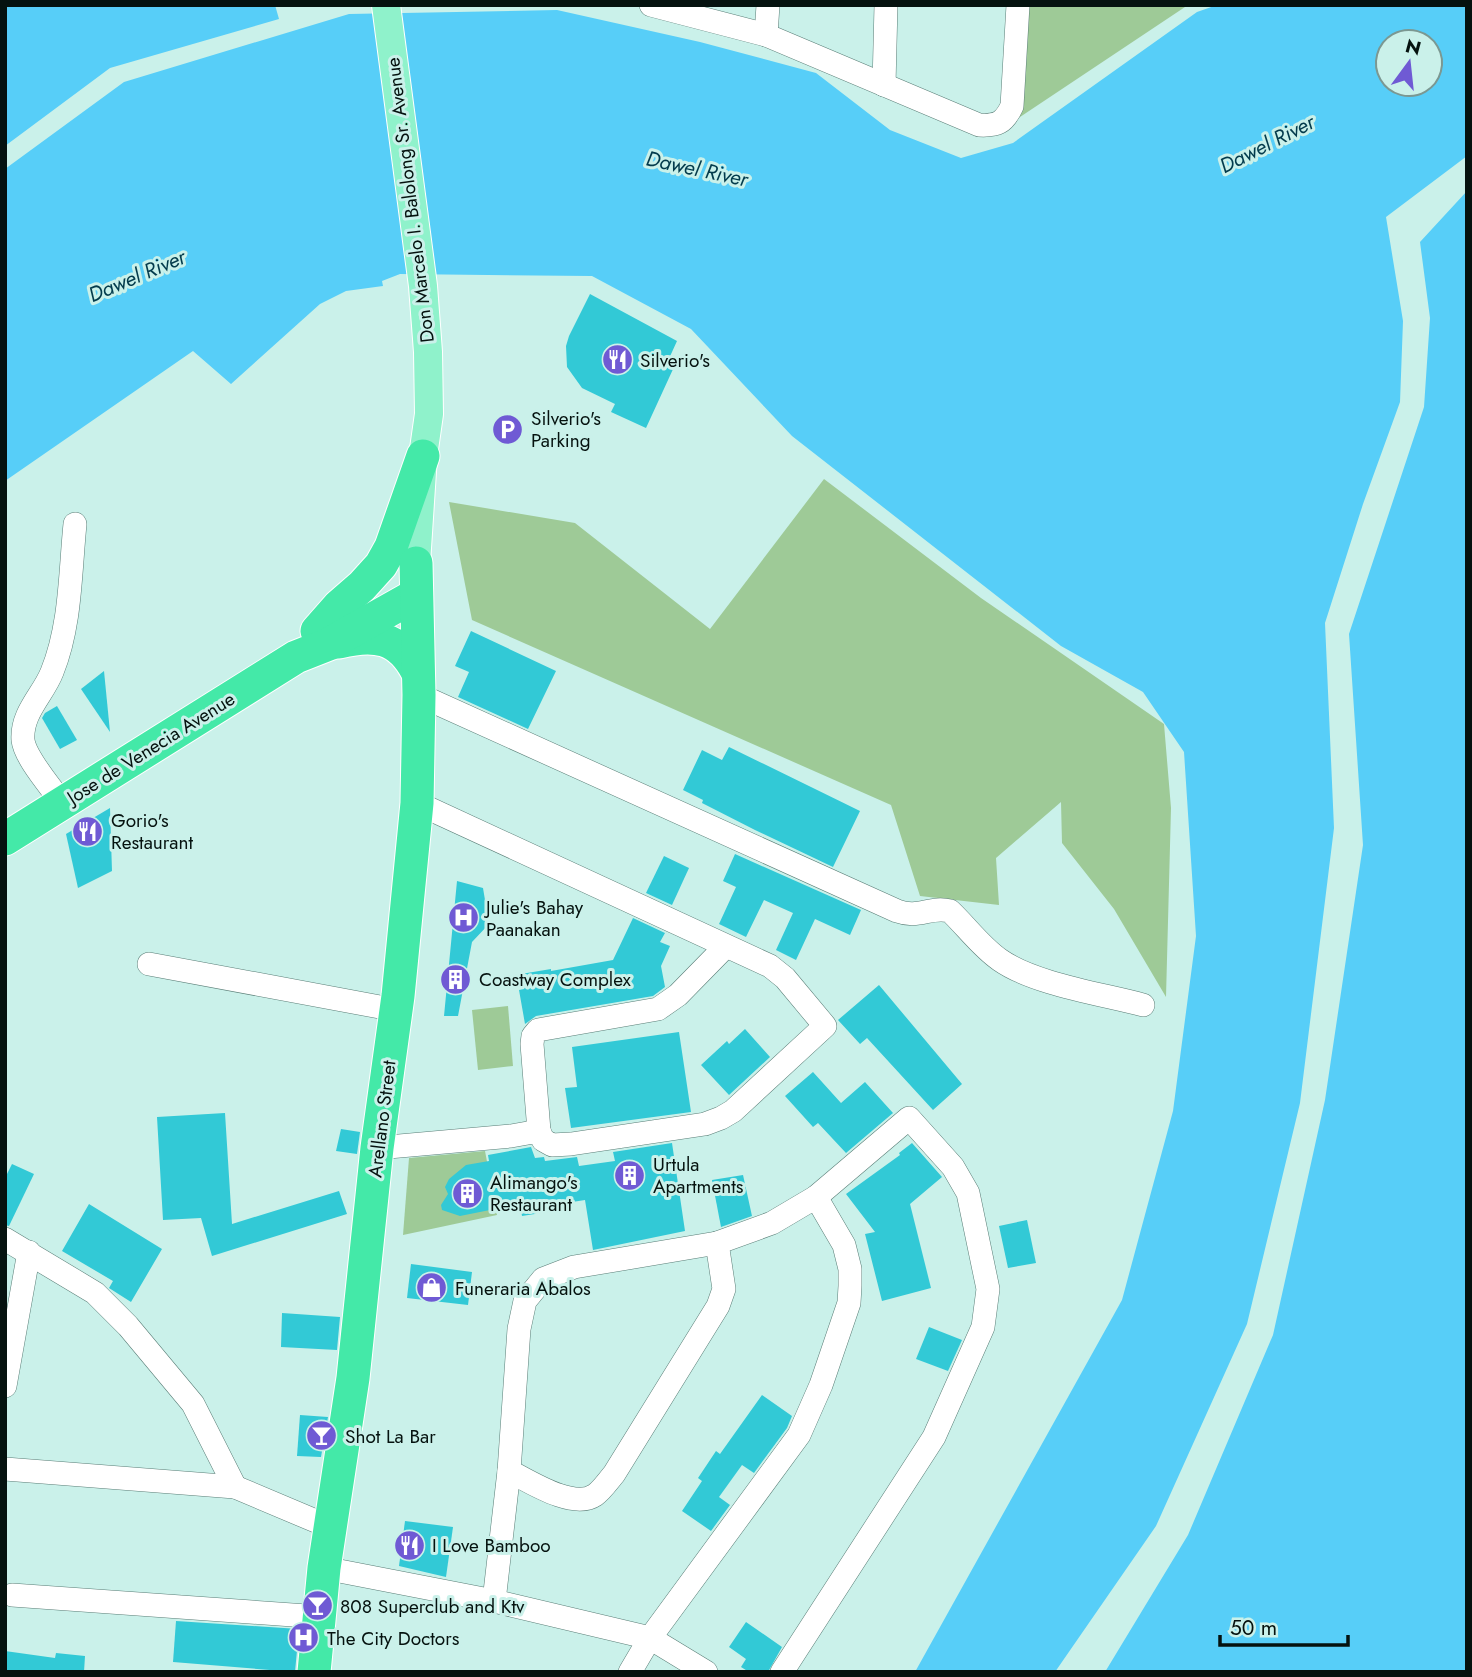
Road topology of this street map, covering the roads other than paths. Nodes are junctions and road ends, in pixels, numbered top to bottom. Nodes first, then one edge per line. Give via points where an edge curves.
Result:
1 (386, 5) edge
2 (651, 5) edge
3 (768, 5) edge
4 (886, 5) edge
5 (1018, 5) edge
6 (766, 36) junction
7 (884, 85) junction
8 (423, 456) junction
9 (75, 524) dead end
10 (416, 579) junction
11 (323, 638) junction
12 (418, 683) junction
13 (62, 803) junction
14 (416, 803) junction
15 (5, 839) edge
16 (724, 947) junction
17 (149, 964) dead end
18 (1143, 1005) dead end
19 (396, 1010) junction
20 (539, 1131) junction
21 (377, 1148) junction
22 (816, 1197) junction
23 (5, 1239) edge
24 (717, 1243) junction
25 (29, 1252) junction
26 (5, 1386) edge
27 (5, 1469) edge
28 (509, 1471) junction
29 (235, 1486) junction
30 (330, 1527) junction
31 (324, 1568) junction
32 (12, 1595) dead end
33 (495, 1601) junction
34 (321, 1617) junction
35 (650, 1638) junction
36 (314, 1672) edge
37 (629, 1672) edge
38 (706, 1672) edge
39 (782, 1672) edge

1 - 8 main road, Don Marcelo I. Balolong Sr. Avenue via 423,286 429,414
2 - 6 street
3 - 6 street
4 - 7 street
5 - 7 street via 1012,106 996,126 979,125
6 - 7 street
8 - 10 main road, Don Marcelo I. Balolong Sr. Avenue
8 - 11 highway via 381,565 339,606
9 - 13 street via 60,650 23,729 28,753
10 - 11 highway, Jose de Venecia Avenue via 376,593
10 - 12 highway, Arellano Street
11 - 12 highway via 376,638 394,643 408,653
11 - 13 highway, Jose de Venecia Avenue
12 - 14 highway, Arellano Street
12 - 18 street via 897,911 910,916 950,911 1008,965 1042,979
13 - 15 highway, Jose de Venecia Avenue
14 - 16 street
14 - 19 highway, Arellano Street
16 - 20 street via 658,1009 538,1030 532,1044
16 - 20 street via 770,966 825,1026 733,1111 705,1124 552,1145
17 - 19 street
19 - 21 highway, Arellano Street
20 - 21 street
21 - 30 highway, Arellano Street via 353,1378
22 - 24 street via 772,1223
22 - 35 street via 844,1245 850,1269 849,1303 821,1385 799,1435
22 - 39 street via 909,1118 953,1167 968,1194 988,1289 983,1327 934,1437
23 - 25 street
24 - 28 street via 574,1267 543,1279 525,1301 519,1329
24 - 28 street via 724,1289 718,1306 614,1474 594,1496 560,1497
25 - 26 street
25 - 29 street via 95,1293 128,1326 193,1404
27 - 29 street
28 - 33 street
29 - 30 street
30 - 31 highway, Arellano Street
31 - 33 street
31 - 34 highway, Arellano Street
32 - 34 street
33 - 35 street
34 - 36 highway, Arellano Street
35 - 37 street
35 - 38 street

